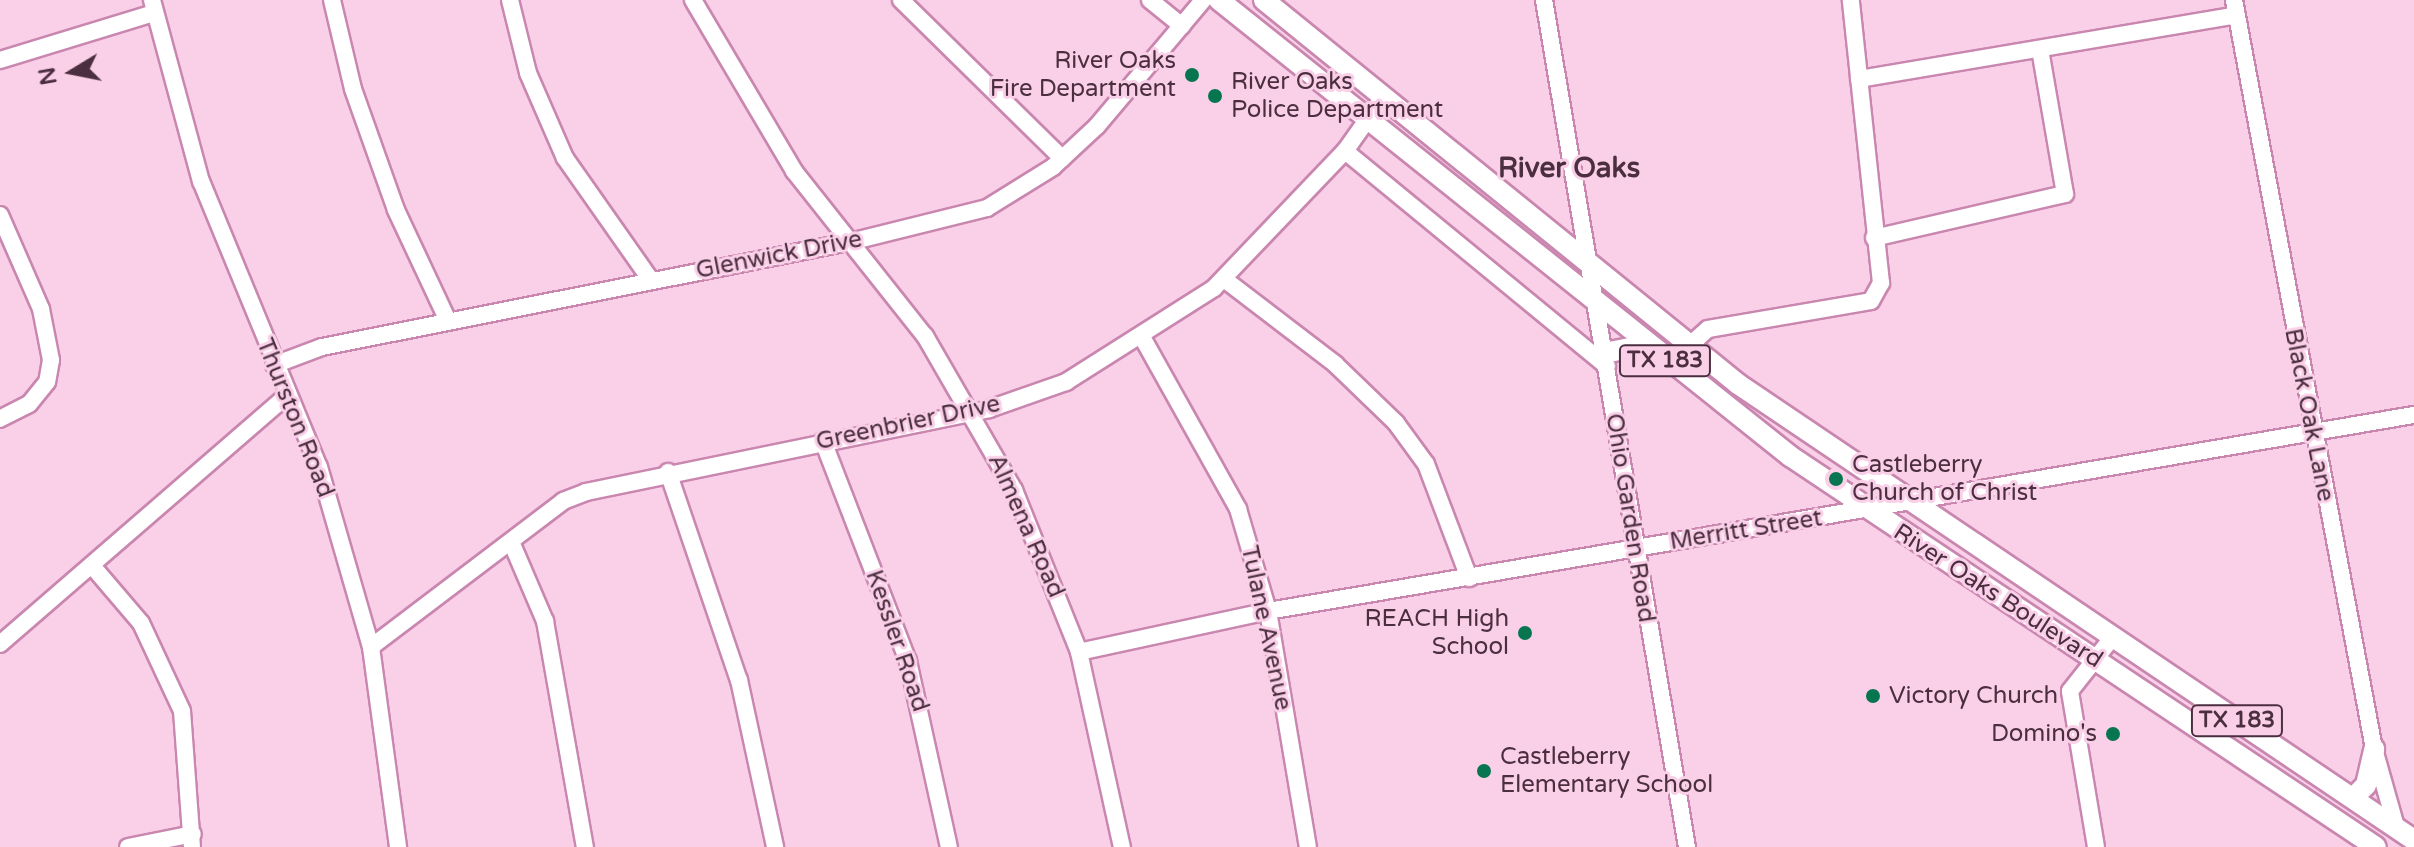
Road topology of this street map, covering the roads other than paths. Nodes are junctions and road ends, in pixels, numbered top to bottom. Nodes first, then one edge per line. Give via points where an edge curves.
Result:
1 (332, 0) edge
2 (510, 0) edge
3 (693, 0) edge
4 (901, 0) edge
5 (1150, 0) edge
6 (1203, 0) edge
7 (1219, 0) edge
8 (1264, 0) edge
9 (1544, 0) edge
10 (1851, 0) edge
11 (153, 6) edge
12 (2236, 8) edge
13 (1182, 26) junction
14 (2040, 50) junction
15 (0, 60) edge
16 (1859, 79) junction
17 (1384, 96) junction
18 (1369, 122) junction
19 (1345, 151) junction
20 (1062, 158) junction
21 (1474, 207) junction
22 (2, 226) edge
23 (1558, 238) junction
24 (1874, 238) junction
25 (854, 241) junction
26 (1588, 262) junction
27 (650, 279) junction
28 (1224, 279) junction
29 (1595, 304) junction
30 (447, 319) junction
31 (1616, 320) junction
32 (1142, 337) junction
33 (1645, 345) junction
34 (1695, 349) junction
35 (1606, 360) junction
36 (274, 365) junction
37 (287, 395) junction
38 (971, 413) junction
39 (2414, 415) edge
40 (0, 419) edge
41 (2313, 432) junction
42 (823, 441) junction
43 (668, 472) junction
44 (1913, 506) junction
45 (1869, 511) junction
46 (512, 544) junction
47 (1635, 549) junction
48 (94, 568) junction
49 (1469, 578) junction
50 (1268, 611) junction
51 (2112, 638) junction
52 (0, 644) edge
53 (371, 647) junction
54 (1079, 652) junction
55 (2097, 661) junction
56 (2374, 749) junction
57 (2299, 763) junction
58 (2283, 786) junction
59 (2353, 798) junction
60 (2328, 815) junction
61 (2396, 827) junction
62 (2414, 840) edge
63 (192, 841) edge
64 (128, 847) edge
65 (398, 847) edge
66 (585, 847) edge
67 (775, 847) edge
68 (949, 847) edge
69 (1122, 847) edge
70 (1308, 847) edge
71 (1687, 847) edge
72 (2096, 847) edge
73 (2353, 847) edge
74 (2376, 847) edge

1 - 30 street via 353,89 391,196
2 - 27 street via 528,73 565,158
3 - 25 street, Almena Road via 794,171
4 - 20 street
5 - 13 street
6 - 13 street, Glenwick Drive
7 - 18 main road, River Oaks Boulevard / TX 183
8 - 17 main road, River Oaks Boulevard / TX 183
9 - 26 street, Ohio Garden Road
10 - 16 street
11 - 15 street
11 - 36 street, Thurston Road via 201,181
12 - 14 street
12 - 41 street, Black Oak Lane
13 - 20 street, Glenwick Drive
14 - 16 street
14 - 24 street via 2065,194
16 - 24 street
17 - 18 street, Greenbrier Drive
17 - 23 main road, River Oaks Boulevard / TX 183
18 - 19 street, Greenbrier Drive
18 - 21 main road, River Oaks Boulevard / TX 183
19 - 28 street, Greenbrier Drive
19 - 35 street
20 - 25 street, Glenwick Drive via 987,208
21 - 23 main road via 1486,203 1551,255
21 - 29 main road, River Oaks Boulevard / TX 183
22 - 40 street via 41,309 51,360 47,382 29,404
23 - 26 main road, River Oaks Boulevard / TX 183
24 - 34 street via 1881,283 1871,301 1708,329
25 - 27 street, Glenwick Drive
25 - 38 street, Almena Road
26 - 29 street, Ohio Garden Road
26 - 34 main road, River Oaks Boulevard / TX 183
27 - 30 street, Glenwick Drive
28 - 32 street, Greenbrier Drive
28 - 49 street via 1335,364 1396,423 1432,476
29 - 31 main road, River Oaks Boulevard / TX 183
29 - 35 street, Ohio Garden Road
30 - 36 street, Glenwick Drive
31 - 33 main road, River Oaks Boulevard / TX 183
31 - 34 main road via 1634,314 1687,355
32 - 38 street, Greenbrier Drive via 1066,382
32 - 50 street, Tulane Avenue via 1222,472
33 - 35 main road
33 - 45 main road, River Oaks Boulevard / TX 183
34 - 44 main road, River Oaks Boulevard / TX 183
35 - 47 street, Ohio Garden Road
36 - 37 street, Thurston Road
37 - 48 street
37 - 53 street, Thurston Road via 319,467
38 - 42 street, Greenbrier Drive
38 - 54 street, Almena Road via 1014,490
39 - 41 street, Merritt Street
41 - 44 street, Merritt Street
41 - 56 street, Black Oak Lane
42 - 43 street, Greenbrier Drive
42 - 68 street, Kessler Road via 908,661
43 - 46 street, Greenbrier Drive via 563,501
43 - 67 street via 739,680
44 - 45 street, Merritt Street
44 - 51 main road, River Oaks Boulevard / TX 183
45 - 47 street, Merritt Street
45 - 55 main road, River Oaks Boulevard / TX 183
46 - 53 street, Greenbrier Drive
46 - 66 street via 545,621
47 - 49 street, Merritt Street
47 - 71 street, Ohio Garden Road
48 - 52 street
48 - 63 street via 141,623 182,711
49 - 50 street, Merritt Street
50 - 54 street, Merritt Street
50 - 70 street, Tulane Avenue
51 - 55 street
51 - 57 main road, River Oaks Boulevard / TX 183
53 - 65 street, Thurston Road
54 - 69 street, Almena Road
55 - 58 main road, River Oaks Boulevard / TX 183
55 - 72 street via 2070,691
56 - 59 main road via 2366,785
56 - 61 street, Black Oak Lane
57 - 58 main road
57 - 59 main road, River Oaks Boulevard / TX 183
58 - 60 main road, River Oaks Boulevard / TX 183
59 - 61 main road, River Oaks Boulevard / TX 183
60 - 73 main road
60 - 74 main road, River Oaks Boulevard / TX 183
61 - 62 main road, River Oaks Boulevard / TX 183
63 - 64 street

